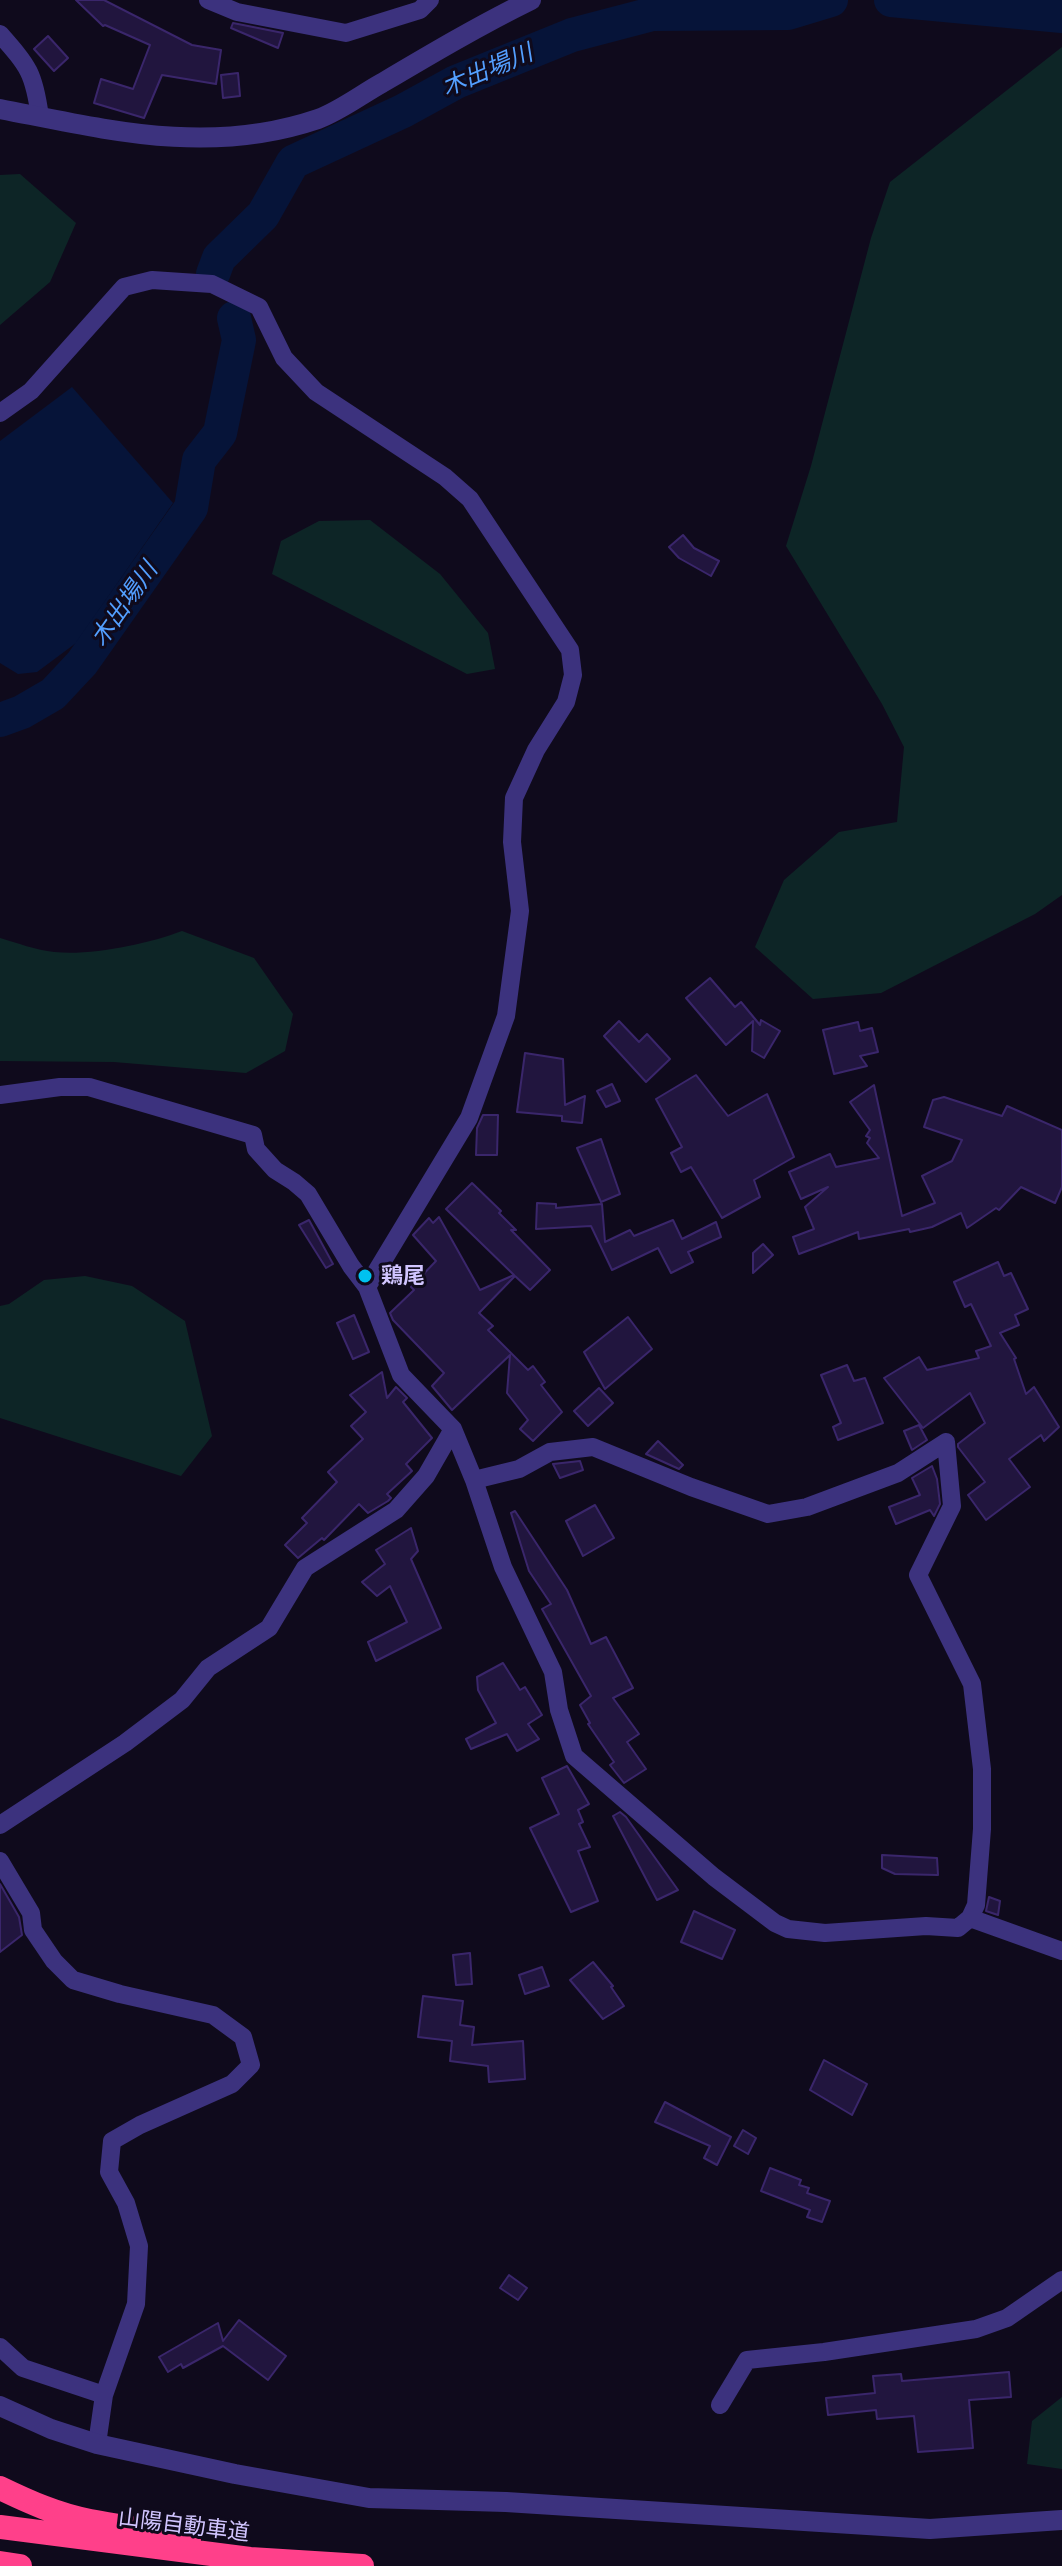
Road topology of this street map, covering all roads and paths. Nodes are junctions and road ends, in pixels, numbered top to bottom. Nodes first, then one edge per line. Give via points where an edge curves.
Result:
1 (208, 0) edge
2 (236, 0) edge
3 (430, 0) edge
4 (531, 0) edge
5 (254, 15) junction
6 (0, 34) edge
7 (0, 109) edge
8 (40, 117) junction
9 (0, 413) edge
10 (0, 1095) edge
11 (367, 1287) junction
12 (453, 1429) junction
13 (474, 1480) junction
14 (0, 1825) edge
15 (0, 1861) edge
16 (970, 1918) junction
17 (1062, 1951) edge
18 (1062, 2280) edge
19 (0, 2347) edge
20 (104, 2395) junction
21 (720, 2405) dead end
22 (0, 2406) edge
23 (97, 2444) junction
24 (0, 2488) edge
25 (1062, 2520) edge
26 (0, 2527) edge
27 (250, 2559) junction
28 (0, 2563) edge
29 (20, 2566) edge
30 (362, 2566) edge

1 - 5 street
2 - 5 street
3 - 5 street via 420,10 346,33
4 - 8 street via 320,118 230,137 166,138
6 - 8 street via 35,80
7 - 8 street
9 - 11 street via 31,391 124,287 152,280 212,284 259,307 284,358 316,392 470,499 570,650 573,675 566,702 514,798 512,842 520,911 506,1016 469,1118
10 - 11 street via 89,1087 253,1135 256,1149 275,1170 308,1194
11 - 12 street via 401,1375
12 - 13 street
12 - 14 street via 426,1476 396,1510 305,1568 269,1628 208,1668 182,1700 125,1743
13 - 16 street via 503,1567 553,1672 574,1756 714,1877 788,1929 825,1933 958,1928
13 - 16 street via 519,1469 550,1452 593,1447 768,1514 807,1507 898,1473 946,1442 952,1506 918,1575 972,1684 982,1769 982,1829 976,1905
15 - 20 street via 31,1913 33,1930 73,1980 213,2015 243,2037 251,2065 232,2084 112,2141 109,2172 126,2203 139,2246 136,2304
16 - 17 street
18 - 21 street via 1007,2318 976,2329 747,2360
19 - 20 street via 23,2368
20 - 23 street
22 - 23 street
23 - 25 street via 369,2498 930,2529
24 - 27 highway via 50,2510 157,2531
26 - 27 highway, 山陽自動車道
27 - 30 highway, 山陽自動車道
28 - 29 highway

